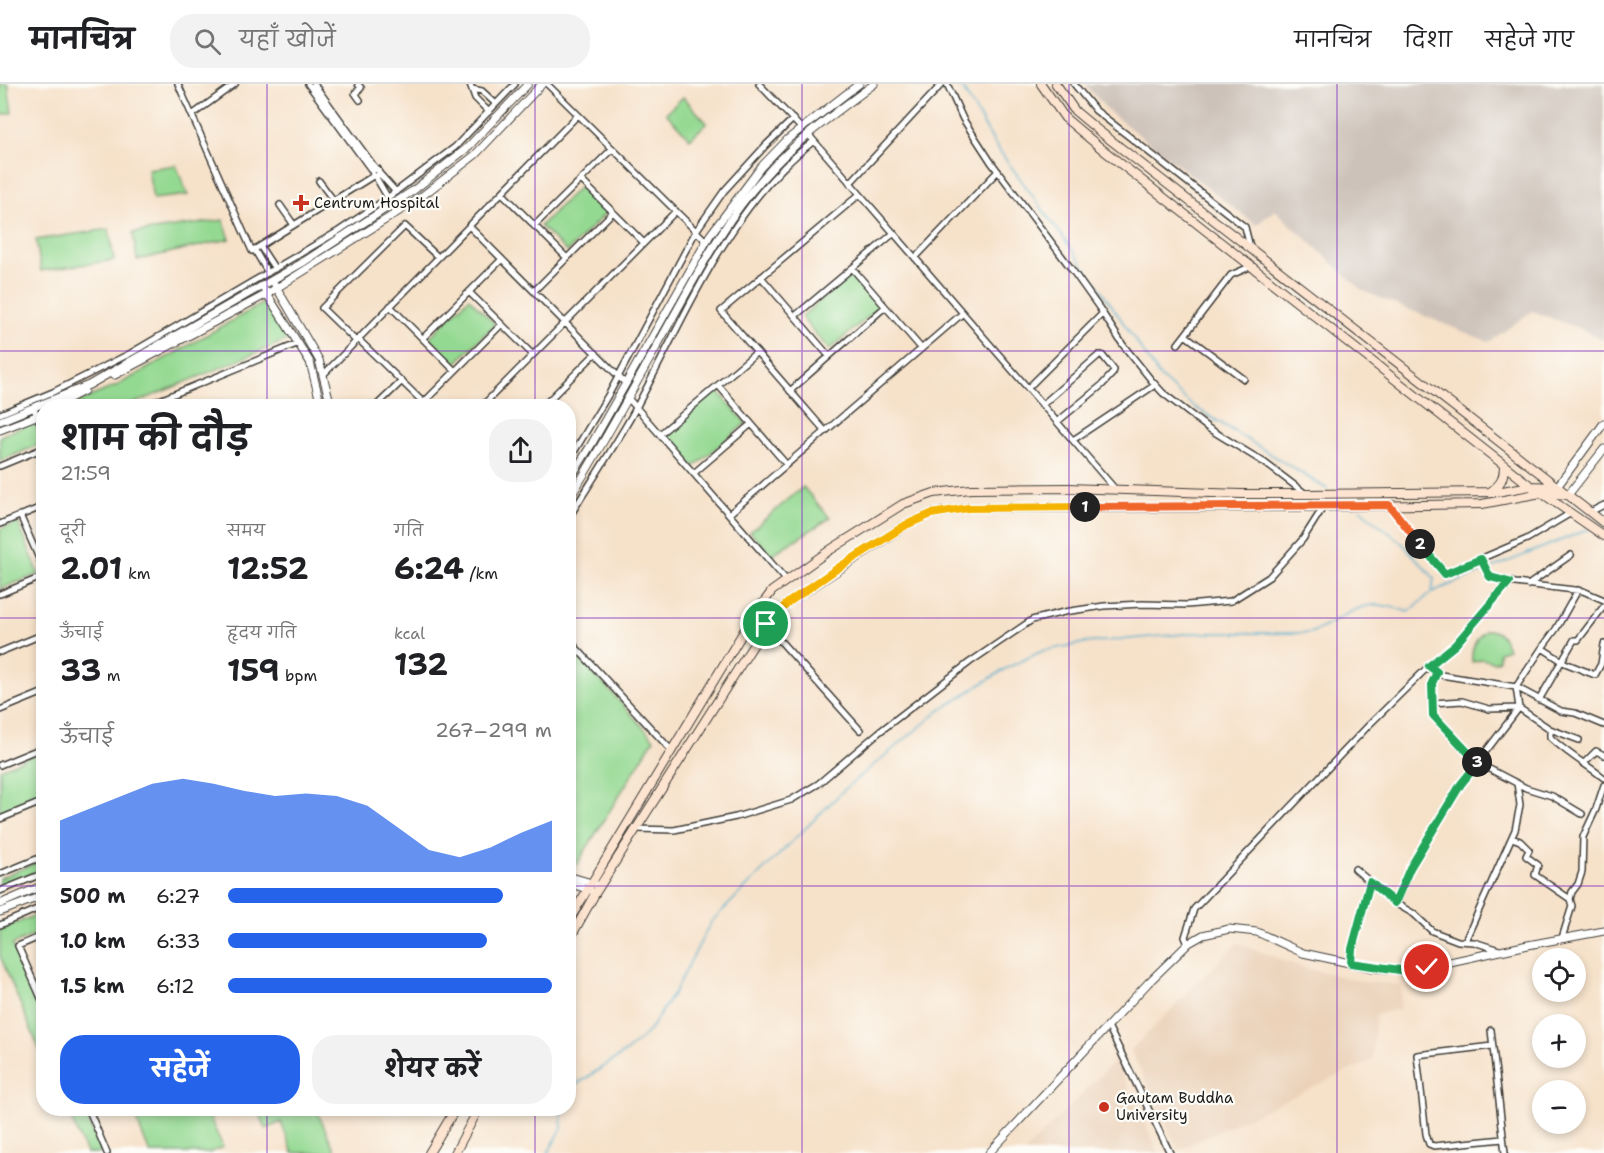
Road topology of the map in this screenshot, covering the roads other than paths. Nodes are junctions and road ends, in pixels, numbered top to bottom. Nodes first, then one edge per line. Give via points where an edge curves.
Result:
1 (178, 84) edge
2 (234, 84) edge
3 (308, 84) edge
4 (314, 84) edge
5 (358, 84) edge
6 (515, 84) edge
7 (542, 84) edge
8 (547, 84) edge
9 (759, 84) edge
10 (859, 84) edge
11 (874, 84) edge
12 (942, 84) edge
13 (947, 84) edge
14 (1041, 84) edge
15 (1056, 84) edge
16 (1074, 84) edge
17 (525, 85) edge
18 (471, 86) edge
19 (360, 100) dead end
20 (496, 104) junction
21 (489, 112) junction
22 (578, 115) junction
23 (192, 116) junction
24 (793, 120) junction
25 (801, 128) junction
26 (808, 134) junction
27 (814, 141) junction
28 (612, 149) junction
29 (998, 171) junction
30 (375, 173) junction
31 (580, 180) junction
32 (319, 181) dead end
33 (850, 183) junction
34 (396, 192) junction
35 (502, 193) junction
36 (860, 194) junction
37 (388, 198) junction
38 (334, 201) junction
39 (280, 205) dead end
40 (676, 211) junction
41 (613, 212) junction
42 (294, 225) junction
43 (469, 226) junction
44 (534, 226) junction
45 (696, 231) junction
46 (894, 233) junction
47 (706, 241) junction
48 (644, 243) junction
49 (257, 247) junction
50 (1251, 248) junction
51 (438, 257) junction
52 (567, 258) junction
53 (915, 258) junction
54 (502, 259) junction
55 (1252, 266) junction
56 (275, 268) junction
57 (852, 268) junction
58 (268, 273) junction
59 (761, 278) junction
60 (272, 280) junction
61 (261, 286) junction
62 (276, 288) junction
63 (534, 291) junction
64 (469, 292) junction
65 (267, 294) junction
66 (390, 306) junction
67 (885, 307) junction
68 (963, 313) junction
69 (1103, 313) junction
70 (795, 316) junction
71 (565, 322) junction
72 (502, 324) junction
73 (1185, 335) junction
74 (423, 338) junction
75 (357, 340) junction
76 (299, 343) junction
77 (1178, 344) dead end
78 (921, 348) junction
79 (757, 352) junction
80 (596, 353) junction
81 (533, 355) junction
82 (829, 356) junction
83 (455, 371) junction
84 (323, 375) junction
85 (619, 376) junction
86 (1244, 379) dead end
87 (401, 382) junction
88 (626, 384) junction
89 (718, 385) junction
90 (1155, 385) junction
91 (1028, 388) junction
92 (790, 391) junction
93 (628, 398) junction
94 (63, 399) edge
95 (68, 399) edge
96 (162, 399) edge
97 (319, 399) edge
98 (329, 399) edge
99 (383, 399) edge
100 (419, 399) edge
101 (430, 399) edge
102 (489, 399) edge
103 (550, 399) edge
104 (1042, 405) junction
105 (636, 406) junction
106 (36, 412) edge
107 (36, 413) edge
108 (0, 414) edge
109 (0, 421) edge
110 (1057, 422) junction
111 (1604, 423) edge
112 (751, 424) junction
113 (0, 430) edge
114 (825, 431) junction
115 (660, 434) junction
116 (1072, 440) junction
117 (576, 449) edge
118 (1604, 449) edge
119 (36, 451) edge
120 (786, 464) junction
121 (1504, 465) junction
122 (0, 466) edge
123 (576, 468) edge
124 (694, 473) junction
125 (1530, 486) junction
126 (576, 487) edge
127 (1557, 487) junction
128 (1115, 489) junction
129 (1489, 492) junction
130 (1541, 493) junction
131 (1311, 494) junction
132 (1568, 495) junction
133 (1389, 505) junction
134 (1604, 505) edge
135 (576, 506) edge
136 (1326, 506) junction
137 (36, 509) edge
138 (1571, 513) junction
139 (729, 514) junction
140 (1592, 514) junction
141 (20, 515) junction
142 (1604, 523) edge
143 (0, 524) edge
144 (1601, 534) edge
145 (36, 552) edge
146 (1571, 555) dead end
147 (1481, 559) junction
148 (36, 579) edge
149 (787, 581) junction
150 (1509, 582) junction
151 (1528, 585) junction
152 (1578, 590) junction
153 (0, 594) edge
154 (1604, 600) edge
155 (1604, 606) edge
156 (766, 624) junction
157 (36, 637) edge
158 (1604, 644) edge
159 (576, 648) edge
160 (1542, 648) junction
161 (0, 652) edge
162 (1562, 662) junction
163 (1429, 666) junction
164 (1437, 672) junction
165 (1516, 687) junction
166 (36, 695) edge
167 (1539, 700) junction
168 (1433, 703) junction
169 (1519, 708) junction
170 (0, 710) edge
171 (1604, 725) edge
172 (1550, 729) junction
173 (860, 730) dead end
174 (1579, 740) dead end
175 (36, 750) edge
176 (672, 751) junction
177 (1604, 754) edge
178 (1478, 763) junction
179 (1584, 763) junction
180 (0, 765) edge
181 (1604, 778) edge
182 (1517, 783) junction
183 (1604, 785) edge
184 (36, 804) edge
185 (1582, 814) dead end
186 (0, 817) edge
187 (636, 829) junction
188 (1512, 837) junction
189 (36, 859) edge
190 (1355, 869) dead end
191 (0, 874) edge
192 (36, 876) edge
193 (576, 880) edge
194 (1370, 882) junction
195 (576, 885) edge
196 (36, 888) edge
197 (594, 888) junction
198 (0, 891) edge
199 (36, 898) edge
200 (1570, 899) junction
201 (1395, 903) junction
202 (0, 904) edge
203 (36, 909) edge
204 (0, 912) edge
205 (576, 912) edge
206 (0, 925) edge
207 (576, 925) edge
208 (1604, 931) edge
209 (36, 938) edge
210 (1562, 938) junction
211 (1465, 941) junction
212 (1188, 944) junction
213 (1500, 951) junction
214 (1351, 963) junction
215 (36, 987) edge
216 (1108, 1026) junction
217 (1491, 1030) dead end
218 (1492, 1046) junction
219 (91, 1116) edge
220 (451, 1116) edge
221 (475, 1116) edge
222 (1503, 1139) junction
223 (107, 1153) edge
224 (429, 1153) edge
225 (455, 1153) edge
226 (989, 1153) edge
227 (1170, 1153) edge
228 (1505, 1153) edge

1 - 23 street
2 - 23 street
3 - 30 street
4 - 30 street
5 - 19 street via 361,88 355,93
6 - 20 street
7 - 62 street via 475,155 434,187
8 - 22 street
9 - 24 street
10 - 25 street
11 - 26 street
12 - 33 street
13 - 29 street via 963,119
14 - 55 main road via 1065,118
15 - 50 main road via 1075,111
16 - 50 street via 1095,110 1245,227
17 - 60 street via 468,148 414,190
18 - 20 street
18 - 21 street via 475,98
20 - 21 street
21 - 34 street via 455,147
22 - 28 street
22 - 35 street
23 - 49 street via 252,251
24 - 25 street
24 - 45 street via 732,183
25 - 47 street via 761,167
26 - 27 street
26 - 93 street via 760,180 717,239
27 - 33 street
27 - 105 street via 785,166 741,218 693,296
28 - 31 street
28 - 40 street
29 - 53 street
29 - 69 street
30 - 34 street
30 - 37 street
30 - 38 street
31 - 41 street
31 - 44 street
32 - 38 street
33 - 36 street
34 - 37 street
35 - 43 street
35 - 44 street
36 - 46 street
36 - 59 street
37 - 56 street
38 - 42 street
39 - 42 street
40 - 45 street
40 - 48 street
41 - 48 street
41 - 52 street
42 - 49 street
43 - 51 street
43 - 54 street
44 - 52 street
45 - 47 street
45 - 85 street
46 - 53 street
46 - 57 street
47 - 88 street
48 - 71 street
49 - 56 street
49 - 58 street
50 - 127 main road
51 - 66 street
51 - 75 street via 405,226 322,308
52 - 63 street
53 - 68 street
54 - 63 street
54 - 64 street
55 - 73 street via 1231,275
55 - 121 main road
56 - 58 street
57 - 67 street
57 - 70 street
58 - 108 street via 90,375
59 - 70 street
59 - 79 street via 721,311
60 - 61 street
60 - 62 street
61 - 65 street
61 - 94 street
62 - 65 street
62 - 84 street via 319,360
63 - 71 street
64 - 72 street
64 - 74 street
65 - 76 street
65 - 95 street
66 - 74 street
66 - 75 street
67 - 78 street
67 - 82 street
68 - 78 street
68 - 91 street
69 - 90 street
69 - 91 street
70 - 82 street
71 - 80 street
71 - 81 street
72 - 81 street
72 - 83 street
73 - 77 street
73 - 86 street
74 - 83 street
75 - 84 street
75 - 87 street
76 - 96 street
76 - 97 street via 310,362
78 - 114 street
79 - 89 street
79 - 92 street
80 - 85 street
80 - 103 street
81 - 102 street
82 - 92 street
83 - 101 street
84 - 98 street
85 - 88 street
85 - 117 street
87 - 99 street
87 - 100 street
88 - 123 street
89 - 112 street
89 - 115 street
90 - 116 street
90 - 131 street via 1208,428
91 - 104 street
92 - 114 street
93 - 105 street
93 - 126 street
104 - 110 street
104 - 110 street via 1102,355 1113,373
105 - 115 street
105 - 135 street
106 - 109 street
107 - 113 street
110 - 116 street
111 - 127 street
112 - 120 street
112 - 124 street
114 - 120 street
115 - 124 street
116 - 128 street
118 - 132 street
119 - 122 street
120 - 139 street
121 - 125 main road
121 - 129 main road via 1500,484
124 - 139 street
125 - 127 main road
125 - 129 main road
125 - 130 main road
127 - 132 main road
128 - 131 main road
128 - 149 main road via 971,489 934,493 903,504
129 - 131 main road
130 - 132 main road
130 - 133 main road via 1482,504
130 - 138 main road
132 - 140 main road
133 - 136 main road
133 - 147 street via 1445,574
134 - 140 street
136 - 156 main road via 968,508 931,514 906,525 830,574 789,602
136 - 187 street via 1269,577 1231,601 1104,606 1032,620 878,733 818,784 791,800 675,830
137 - 141 street
138 - 144 main road
138 - 147 street via 1527,539
139 - 149 street
140 - 142 main road
141 - 143 street
141 - 145 street
146 - 151 street
147 - 150 street via 1490,577
148 - 153 street
149 - 176 main road via 771,591 750,621
150 - 151 street
150 - 163 street via 1455,645
151 - 152 street
152 - 154 street
152 - 160 street
155 - 162 street via 1574,640
156 - 173 street
156 - 187 main road
157 - 161 street
158 - 162 street via 1595,675
159 - 176 street
160 - 162 street
160 - 165 street
162 - 167 street
163 - 164 street
163 - 212 street via 1194,909 1185,937
164 - 165 street
164 - 168 street via 1432,683
165 - 167 street
165 - 169 street
166 - 170 street
167 - 171 street
168 - 169 street via 1462,701 1489,709
168 - 178 street via 1433,715
169 - 172 street
169 - 178 street
172 - 174 street
172 - 179 street via 1550,737
175 - 180 street
176 - 197 main road
177 - 179 street via 1596,751
178 - 182 street
178 - 201 street via 1410,868
179 - 181 street
182 - 185 street via 1552,796
182 - 188 street via 1519,815
183 - 200 street via 1583,837 1582,872
184 - 186 street
187 - 197 main road
188 - 200 street via 1529,850 1526,856 1538,865 1535,874
188 - 211 street
189 - 191 street
190 - 194 street
192 - 198 street
193 - 197 street
194 - 201 street
194 - 214 street
195 - 197 street
196 - 202 street
197 - 205 main road
197 - 207 main road
199 - 204 street
200 - 210 street via 1572,906
201 - 211 street via 1432,931
203 - 206 street
208 - 210 street
209 - 215 street via 18,946
210 - 213 street
211 - 213 street
212 - 214 street via 1203,935 1229,929 1257,932 1302,953
212 - 216 street
213 - 214 street via 1400,970
216 - 226 street
216 - 227 street
217 - 218 street
218 - 222 street
218 - 222 street via 1417,1055 1426,1134 1428,1144 1434,1146
219 - 223 street
220 - 224 main road
221 - 225 main road
222 - 228 street

